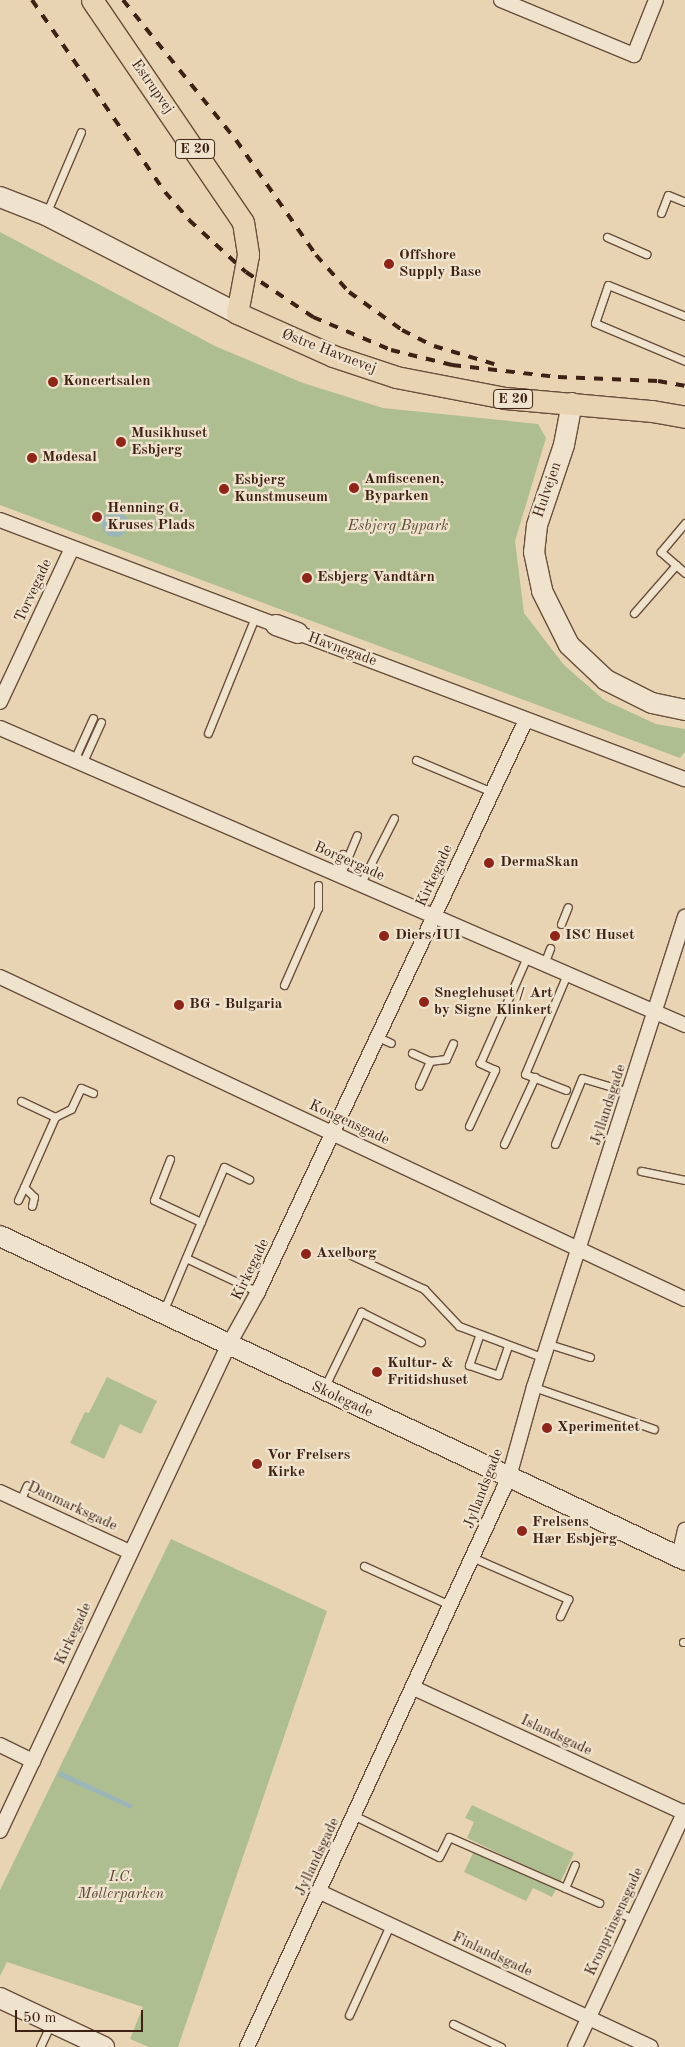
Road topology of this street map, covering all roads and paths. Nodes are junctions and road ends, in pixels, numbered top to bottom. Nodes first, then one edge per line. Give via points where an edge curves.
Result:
1 (92, 0) edge
2 (501, 0) edge
3 (656, 0) edge
4 (81, 132) dead end
5 (0, 197) edge
6 (685, 202) edge
7 (661, 213) dead end
8 (46, 215) junction
9 (608, 237) dead end
10 (646, 254) dead end
11 (237, 313) junction
12 (685, 316) edge
13 (685, 360) edge
14 (572, 404) junction
15 (685, 417) edge
16 (0, 520) edge
17 (685, 523) edge
18 (72, 548) junction
19 (676, 565) junction
20 (685, 573) edge
21 (634, 613) dead end
22 (255, 616) junction
23 (276, 625) joint
24 (298, 633) joint
25 (0, 702) edge
26 (685, 710) edge
27 (93, 718) dead end
28 (526, 720) junction
29 (101, 722) dead end
30 (4, 729) edge
31 (208, 733) dead end
32 (416, 760) dead end
33 (78, 762) junction
34 (685, 779) edge
35 (492, 792) junction
36 (394, 818) dead end
37 (357, 835) dead end
38 (343, 854) dead end
39 (337, 875) junction
40 (318, 885) dead end
41 (360, 885) junction
42 (568, 907) dead end
43 (434, 917) junction
44 (685, 917) edge
45 (561, 924) dead end
46 (550, 948) dead end
47 (527, 957) junction
48 (544, 964) junction
49 (567, 974) junction
50 (0, 977) edge
51 (284, 985) dead end
52 (656, 1012) junction
53 (685, 1025) edge
54 (378, 1037) junction
55 (391, 1043) dead end
56 (453, 1043) dead end
57 (412, 1053) dead end
58 (430, 1061) junction
59 (535, 1077) junction
60 (419, 1086) dead end
61 (566, 1090) dead end
62 (630, 1092) junction
63 (92, 1093) dead end
64 (21, 1101) dead end
65 (55, 1117) junction
66 (468, 1126) dead end
67 (332, 1134) junction
68 (504, 1144) dead end
69 (555, 1144) dead end
70 (170, 1159) dead end
71 (641, 1170) dead end
72 (249, 1179) dead end
73 (685, 1180) edge
74 (24, 1187) junction
75 (18, 1200) dead end
76 (32, 1206) dead end
77 (201, 1222) junction
78 (8, 1237) edge
79 (580, 1249) junction
80 (349, 1254) dead end
81 (186, 1258) junction
82 (258, 1292) junction
83 (685, 1299) edge
84 (162, 1315) junction
85 (479, 1336) junction
86 (422, 1342) dead end
87 (549, 1344) junction
88 (228, 1346) junction
89 (508, 1346) junction
90 (590, 1357) dead end
91 (544, 1358) junction
92 (534, 1387) junction
93 (322, 1390) junction
94 (654, 1429) dead end
95 (509, 1477) junction
96 (28, 1485) dead end
97 (0, 1492) edge
98 (20, 1501) junction
99 (685, 1530) edge
100 (130, 1552) junction
101 (474, 1558) junction
102 (682, 1558) edge
103 (364, 1566) dead end
104 (452, 1606) junction
105 (560, 1616) dead end
106 (414, 1688) junction
107 (0, 1745) edge
108 (32, 1760) junction
109 (685, 1812) edge
110 (355, 1816) junction
111 (0, 1831) edge
112 (575, 1865) dead end
113 (565, 1888) junction
114 (320, 1892) junction
115 (599, 1903) dead end
116 (390, 1925) junction
117 (0, 1998) edge
118 (349, 2015) dead end
119 (588, 2018) junction
120 (51, 2022) junction
121 (453, 2024) dead end
122 (40, 2047) edge
123 (104, 2047) edge
124 (247, 2047) edge
125 (501, 2047) edge
126 (575, 2047) edge
127 (651, 2047) edge

1 - 11 main road, Estrupvej / E 20 via 243,222 248,255
2 - 3 street via 634,55
4 - 8 lane
5 - 8 street, Østre Havnevej
6 - 7 lane via 668,195
8 - 11 street, Østre Havnevej
9 - 10 lane
11 - 14 main road, Østre Havnevej / E 20 via 333,356 396,377 504,398
12 - 13 lane via 608,285 595,323
14 - 15 main road, Østre Havnevej / E 20
14 - 26 street, Hulvejen via 564,445 537,525 534,552 542,591 569,645 606,680 652,703
16 - 18 street, Havnegade
17 - 19 lane via 661,552
18 - 22 street, Havnegade
18 - 25 street, Torvegade
19 - 20 lane
19 - 21 lane
22 - 23 street, Havnegade
22 - 31 lane
23 - 24 street, Havnegade
24 - 28 street, Havnegade
27 - 33 lane
28 - 34 street, Havnegade
28 - 35 street, Kirkegade
29 - 33 lane via 92,743
30 - 33 street, Borgergade
32 - 35 lane
33 - 39 street, Borgergade
35 - 43 street, Kirkegade
36 - 41 lane
37 - 39 lane
38 - 39 lane
39 - 41 street, Borgergade
40 - 51 lane via 318,908
41 - 43 street, Borgergade
42 - 45 lane
43 - 47 street, Borgergade
43 - 54 street, Kirkegade
44 - 52 street, Jyllandsgade
46 - 48 lane
47 - 48 street, Borgergade
47 - 66 lane via 480,1063 495,1070
48 - 49 street, Borgergade
49 - 52 street, Borgergade
49 - 59 lane via 525,1074
50 - 67 street, Kongensgade
52 - 53 street, Borgergade
52 - 62 street, Jyllandsgade
54 - 55 lane
54 - 67 street, Kirkegade
56 - 58 lane via 446,1059
57 - 58 lane
58 - 60 lane
59 - 61 lane
59 - 68 lane
62 - 69 lane via 582,1078
62 - 79 street, Jyllandsgade via 611,1163
63 - 65 lane via 81,1088 71,1109
64 - 65 lane
65 - 74 lane
67 - 79 street, Kongensgade
67 - 82 street, Kirkegade
70 - 77 lane via 154,1200
71 - 73 lane
72 - 77 lane via 224,1168
74 - 75 lane
74 - 76 lane via 34,1197
77 - 81 lane
78 - 84 street, Skolegade
79 - 83 street, Kongensgade
79 - 87 street, Jyllandsgade
80 - 85 lane via 424,1289 459,1326
81 - 82 lane
81 - 84 lane
82 - 88 street, Kirkegade
84 - 88 street, Skolegade
85 - 89 lane
85 - 89 lane via 469,1364 498,1375
86 - 93 lane via 361,1312
87 - 90 lane
87 - 91 street, Jyllandsgade
88 - 93 street, Skolegade
88 - 100 street, Kirkegade
89 - 91 lane
91 - 92 street, Jyllandsgade
92 - 94 lane
92 - 95 street, Jyllandsgade
93 - 95 street, Skolegade
95 - 101 street, Jyllandsgade
95 - 102 street, Skolegade
96 - 98 lane
97 - 98 street, Danmarksgade
98 - 100 street, Danmarksgade
99 - 102 street
100 - 108 street, Kirkegade
101 - 104 street, Jyllandsgade
101 - 105 lane via 568,1599
103 - 104 lane
104 - 106 street, Jyllandsgade
106 - 109 street, Islandsgade
106 - 110 street, Jyllandsgade
107 - 108 street
108 - 111 street, Kirkegade
109 - 119 street, Kronprinsensgade via 628,1916
110 - 113 lane via 439,1857 449,1836
110 - 114 street, Jyllandsgade
112 - 113 lane
113 - 115 lane
114 - 116 street, Finlandsgade
114 - 124 street, Jyllandsgade
116 - 118 lane
116 - 119 street, Finlandsgade
117 - 120 street
119 - 126 street, Kronprinsensgade
119 - 127 street, Finlandsgade
120 - 122 lane
120 - 123 street
121 - 125 lane

